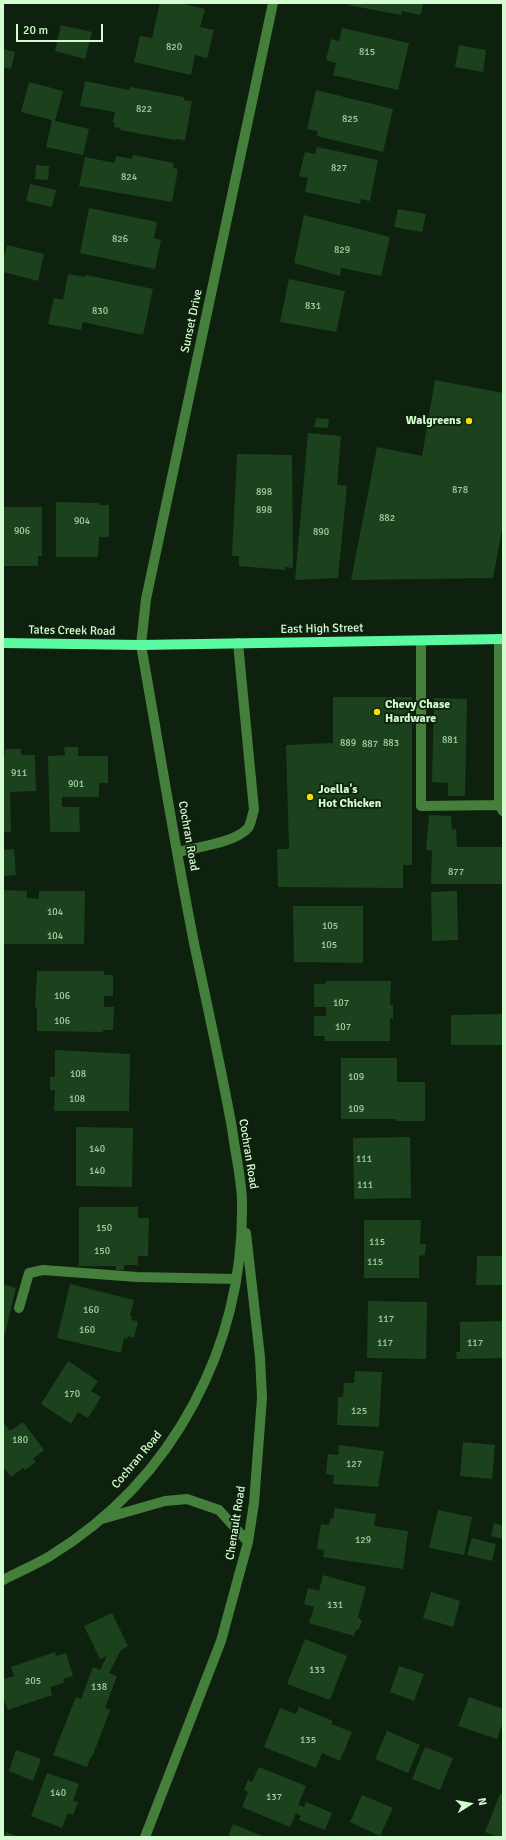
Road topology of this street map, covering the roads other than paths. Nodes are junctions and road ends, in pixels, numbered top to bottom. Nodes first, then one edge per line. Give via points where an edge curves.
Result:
1 (273, 3) edge
2 (501, 639) edge
3 (421, 640) junction
4 (3, 643) edge
5 (238, 643) junction
6 (141, 645) junction
7 (501, 808) edge
8 (178, 852) junction
9 (242, 1198) junction
10 (236, 1279) junction
11 (19, 1308) dead end
12 (98, 1521) junction
13 (248, 1542) junction
14 (3, 1580) edge
15 (145, 1837) edge

1 - 6 street, Sunset Drive via 146,599
2 - 3 main road, East High Street
2 - 7 street
3 - 5 main road, East High Street
3 - 7 street via 420,806
4 - 6 main road, Tates Creek Road
5 - 6 main road, East High Street
5 - 8 street via 254,810 249,827 238,835
6 - 8 street, Cochran Road
8 - 9 street, Cochran Road via 227,1104
9 - 10 street, Cochran Road
9 - 13 street, Chenault Road via 260,1357 262,1398 254,1503
10 - 11 street via 137,1277 43,1270 29,1273
10 - 12 street, Cochran Road via 228,1321 218,1352 187,1418 164,1452
12 - 13 street via 165,1501 187,1499 219,1510
12 - 14 street, Cochran Road via 49,1557
13 - 15 street, Chenault Road via 221,1641

